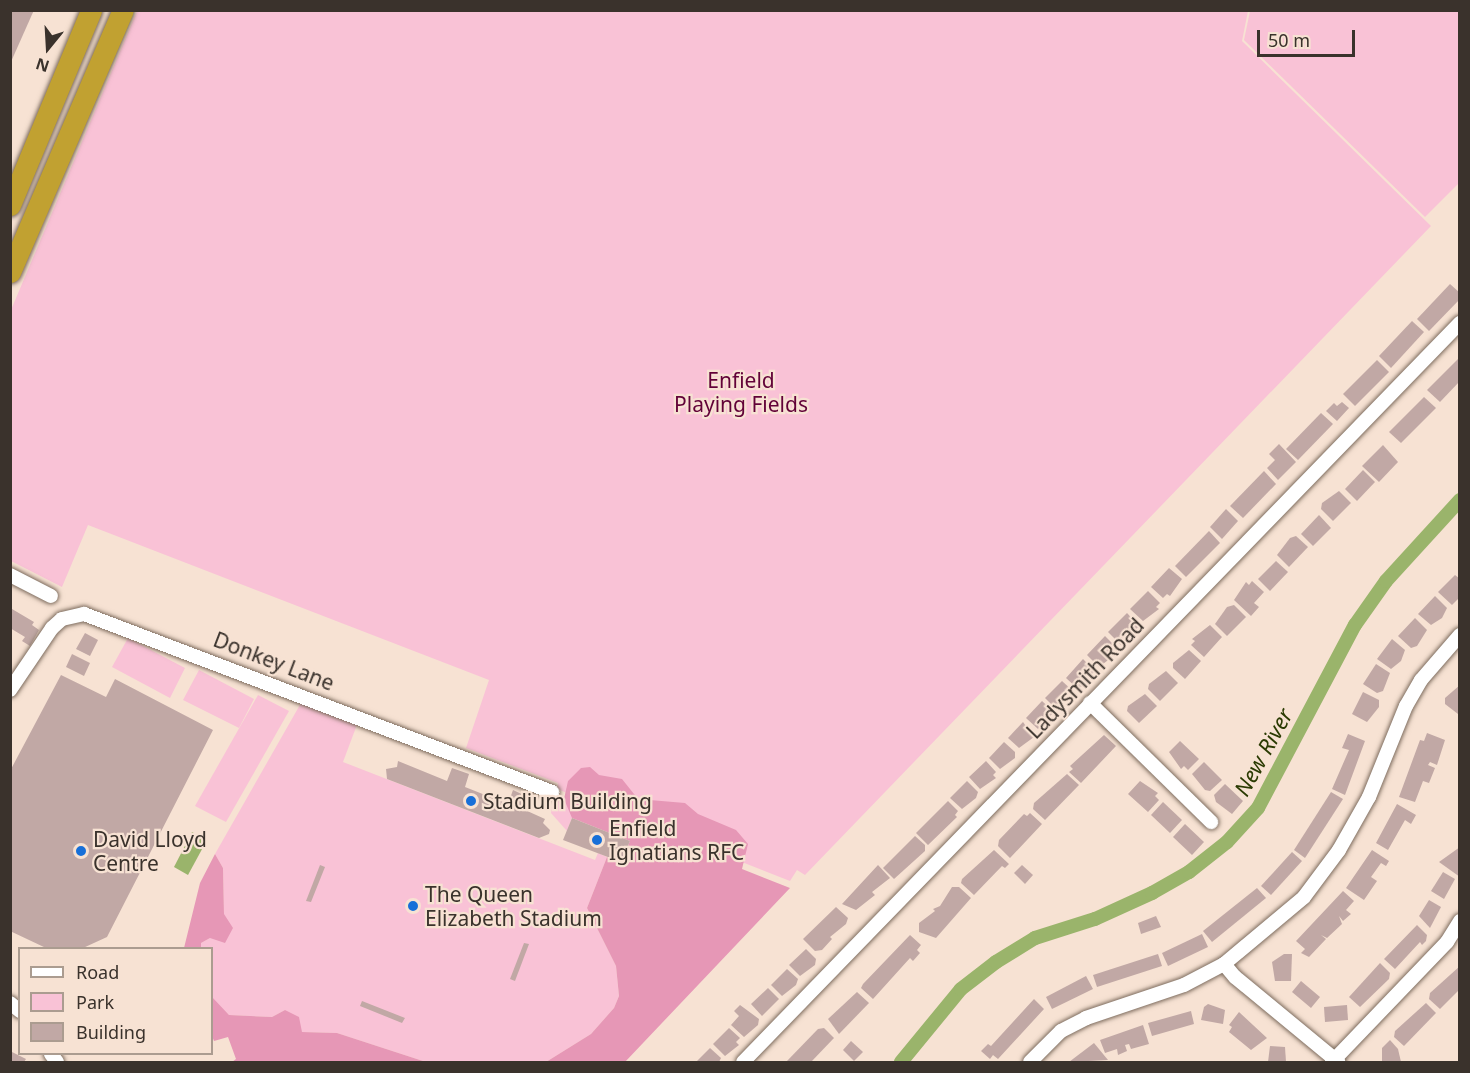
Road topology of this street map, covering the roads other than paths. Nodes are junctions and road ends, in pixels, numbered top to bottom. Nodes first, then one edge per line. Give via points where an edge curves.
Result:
1 (91, 10) edge
2 (123, 10) edge
3 (10, 205) edge
4 (10, 272) edge
5 (1460, 323) edge
6 (10, 574) edge
7 (51, 596) dead end
8 (1460, 635) edge
9 (10, 690) edge
10 (1090, 703) junction
11 (552, 792) dead end
12 (1211, 822) dead end
13 (1460, 921) edge
14 (1224, 964) junction
15 (743, 1062) edge
16 (1030, 1062) edge
17 (1335, 1062) edge

1 - 3 highway
2 - 4 highway
5 - 10 street, Ladysmith Road
6 - 7 street
8 - 14 street via 1421,680 1406,706 1370,797 1318,880
9 - 11 street, Donkey Lane via 52,628 62,619 84,614
10 - 12 street
10 - 15 street, Ladysmith Road
13 - 17 street via 1447,942
14 - 16 street via 1184,985 1086,1018 1060,1031
14 - 17 street

